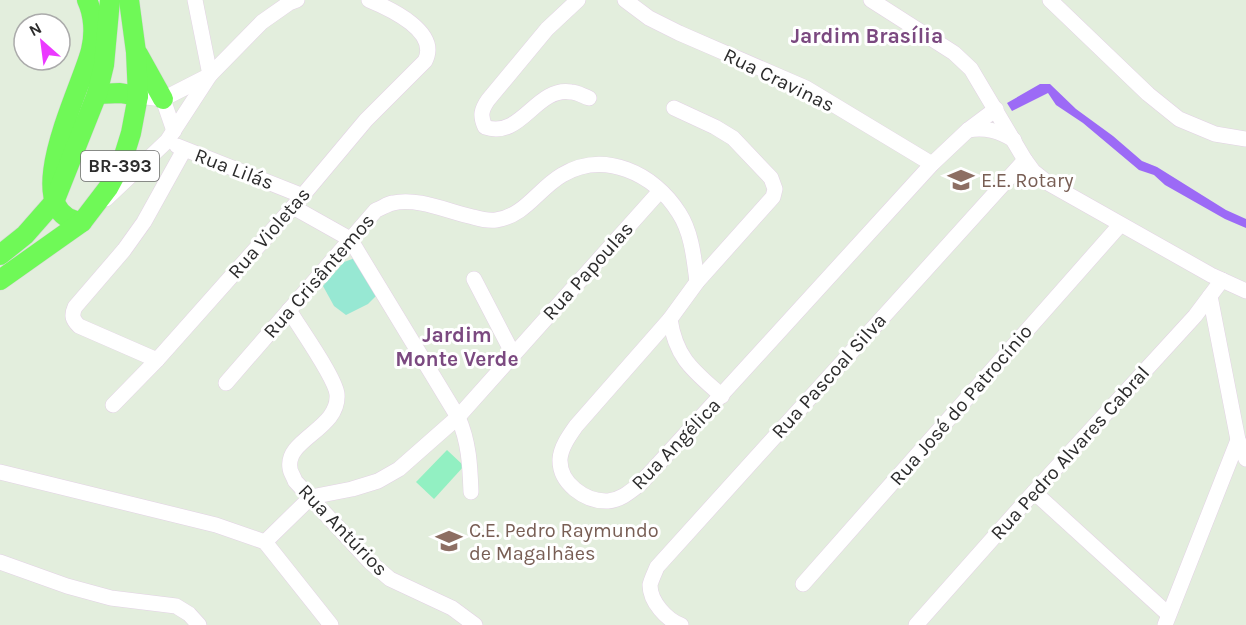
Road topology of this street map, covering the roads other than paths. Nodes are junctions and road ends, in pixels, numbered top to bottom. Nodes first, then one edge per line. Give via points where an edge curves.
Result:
1 (87, 0) edge
2 (129, 0) edge
3 (195, 0) edge
4 (297, 0) edge
5 (369, 0) edge
6 (578, 0) edge
7 (625, 0) edge
8 (871, 0) edge
9 (1050, 0) edge
10 (110, 2) edge
11 (136, 52) junction
12 (210, 75) junction
13 (82, 76) junction
14 (97, 94) junction
15 (138, 96) junction
16 (589, 98) dead end
17 (163, 99) junction
18 (674, 108) dead end
19 (996, 109) junction
20 (968, 130) junction
21 (170, 136) junction
22 (1246, 139) edge
23 (1014, 140) junction
24 (184, 150) junction
25 (1025, 159) junction
26 (932, 164) junction
27 (660, 191) junction
28 (298, 201) junction
29 (54, 202) junction
30 (82, 222) junction
31 (1120, 225) junction
32 (350, 239) junction
33 (0, 255) edge
34 (474, 279) dead end
35 (0, 280) edge
36 (1222, 280) junction
37 (697, 282) junction
38 (1246, 291) edge
39 (1210, 296) junction
40 (289, 310) junction
41 (670, 319) junction
42 (513, 354) junction
43 (157, 360) junction
44 (226, 383) dead end
45 (722, 396) junction
46 (113, 405) dead end
47 (458, 417) junction
48 (1238, 440) junction
49 (1246, 459) edge
50 (0, 472) edge
51 (471, 492) dead end
52 (1034, 492) junction
53 (311, 497) junction
54 (266, 542) junction
55 (0, 562) edge
56 (803, 584) dead end
57 (1167, 620) edge
58 (199, 625) edge
59 (331, 625) edge
60 (475, 625) edge
61 (681, 625) edge
62 (916, 625) edge

1 - 13 main road via 93,23 91,49
2 - 11 main road, BR-393
3 - 12 street
4 - 12 street via 262,22
5 - 28 street, Rua Violetas via 386,6 414,25 427,41 429,53
6 - 16 street via 547,29 482,109 481,119 485,127 495,131 508,127 558,92 570,91
7 - 26 street, Rua Cravinas via 679,33 806,88
8 - 19 street via 954,52 971,69
9 - 22 street via 1148,94 1179,118 1215,134
10 - 13 main road via 104,31
10 - 14 main road, BR-393
11 - 15 main road, BR-393
11 - 17 main road
12 - 17 street
12 - 21 street
13 - 29 main road via 54,161
14 - 15 main road
14 - 29 main road, BR-393
15 - 17 street
15 - 30 main road, BR-393 via 122,162
17 - 21 street
18 - 37 street, Rua Angélica via 733,138 771,178 775,189 773,197
19 - 20 street, Rua Angélica
19 - 23 street
20 - 23 street via 992,129
20 - 26 street, Rua Angélica
21 - 24 street, Rua Lilás
21 - 30 street
23 - 25 street
24 - 28 street, Rua Lilás
24 - 43 street via 144,222 72,314 85,330
25 - 31 street via 1048,183
25 - 61 street, Rua Pascoal Silva via 657,567 650,585 654,602
26 - 45 street, Rua Angélica
27 - 32 street, Rua Crisântemos via 629,169 607,164 582,166 561,176 508,218 492,221 418,203 394,202 376,210
27 - 37 street, Rua Crisântemos via 679,213 692,247
27 - 42 street, Rua Papoulas
28 - 32 street, Rua Lilás
28 - 43 street, Rua Violetas
29 - 30 main road via 66,218
29 - 33 main road, BR-393 via 25,235
30 - 35 main road, BR-393
31 - 36 street
31 - 56 street, Rua José do Patrocínio
32 - 40 street, Rua Crisântemos
32 - 47 street
34 - 42 street
36 - 38 street
36 - 39 street, Rua Pedro Alvares Cabral
37 - 41 street, Rua Angélica
39 - 48 street
39 - 52 street, Rua Pedro Alvares Cabral
40 - 44 street, Rua Crisântemos
40 - 53 street, Rua Antúrios via 337,393 327,422 298,446 290,459 295,481
41 - 45 street via 681,355
41 - 45 street, Rua Angélica via 565,442 560,460 564,477 573,489 590,498 608,501 624,496 640,484
42 - 47 street, Rua Papoulas
43 - 46 street, Rua Violetas
47 - 51 street via 466,435
47 - 53 street, Rua Papoulas via 399,469 378,481
48 - 49 street
48 - 57 street
50 - 54 street via 216,525
52 - 57 street
52 - 62 street, Rua Pedro Alvares Cabral
53 - 54 street
53 - 60 street, Rua Antúrios via 369,562 390,579 452,608
54 - 59 street
55 - 58 street via 95,594 176,606

